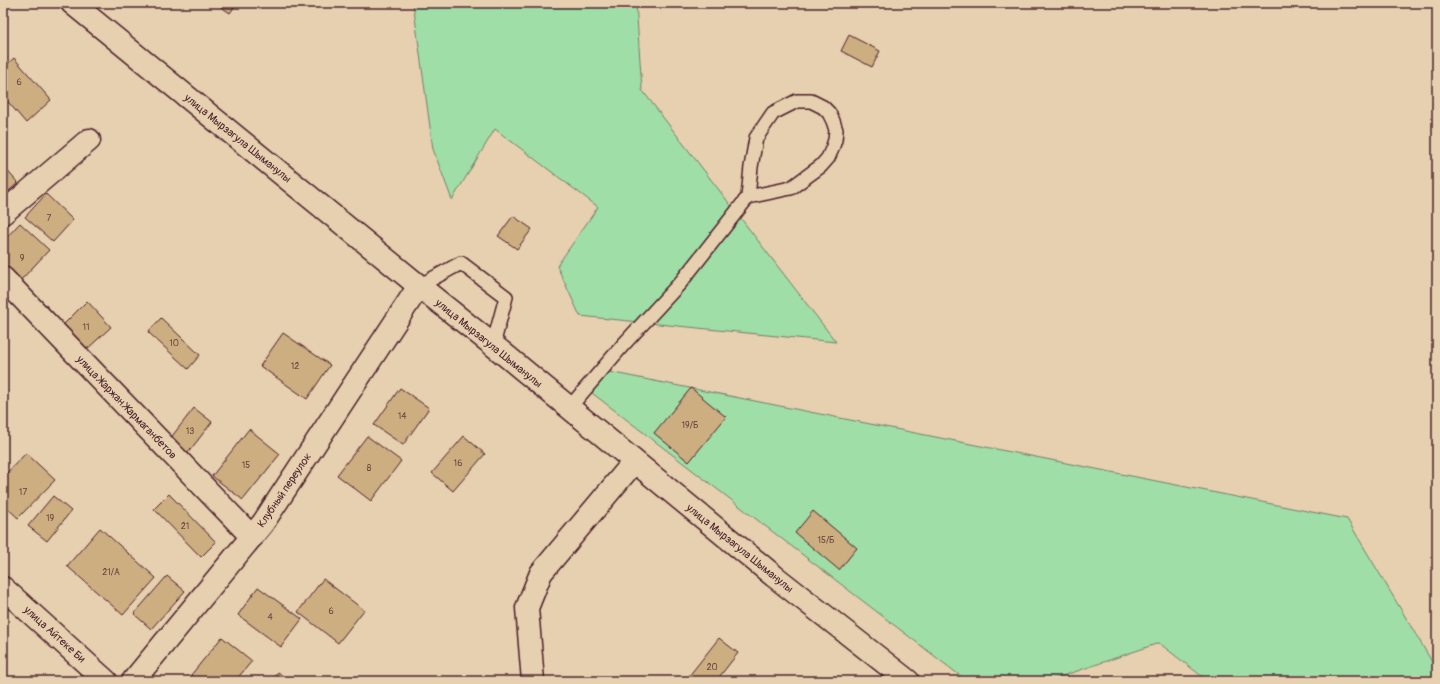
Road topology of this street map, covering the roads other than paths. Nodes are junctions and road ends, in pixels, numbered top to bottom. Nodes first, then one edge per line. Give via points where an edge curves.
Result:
1 (72, 3) edge
2 (89, 140) dead end
3 (748, 197) junction
4 (3, 213) edge
5 (3, 278) edge
6 (419, 286) junction
7 (493, 345) junction
8 (569, 408) junction
9 (634, 462) junction
10 (252, 537) junction
11 (3, 588) edge
12 (106, 681) edge
13 (132, 681) edge
14 (533, 681) edge
15 (908, 681) edge

1 - 6 street, улица Мырзагула Шыманулы
2 - 4 street
3 - 3 lane via 756,138 773,113 797,101 811,101 823,106 834,121 836,130 835,140 822,166 791,188
3 - 8 lane via 681,282
5 - 10 street, улица Жаржан Жармаганбетов
6 - 7 street, улица Мырзагула Шыманулы
6 - 7 lane via 461,263 506,297
6 - 10 street, Клубный переулок
7 - 8 street, улица Мырзагула Шыманулы
8 - 9 street, улица Мырзагула Шыманулы
9 - 14 street via 541,573 526,608
9 - 15 street, улица Мырзагула Шыманулы
10 - 13 street, Клубный переулок
11 - 12 street, улица Айтеке Би

